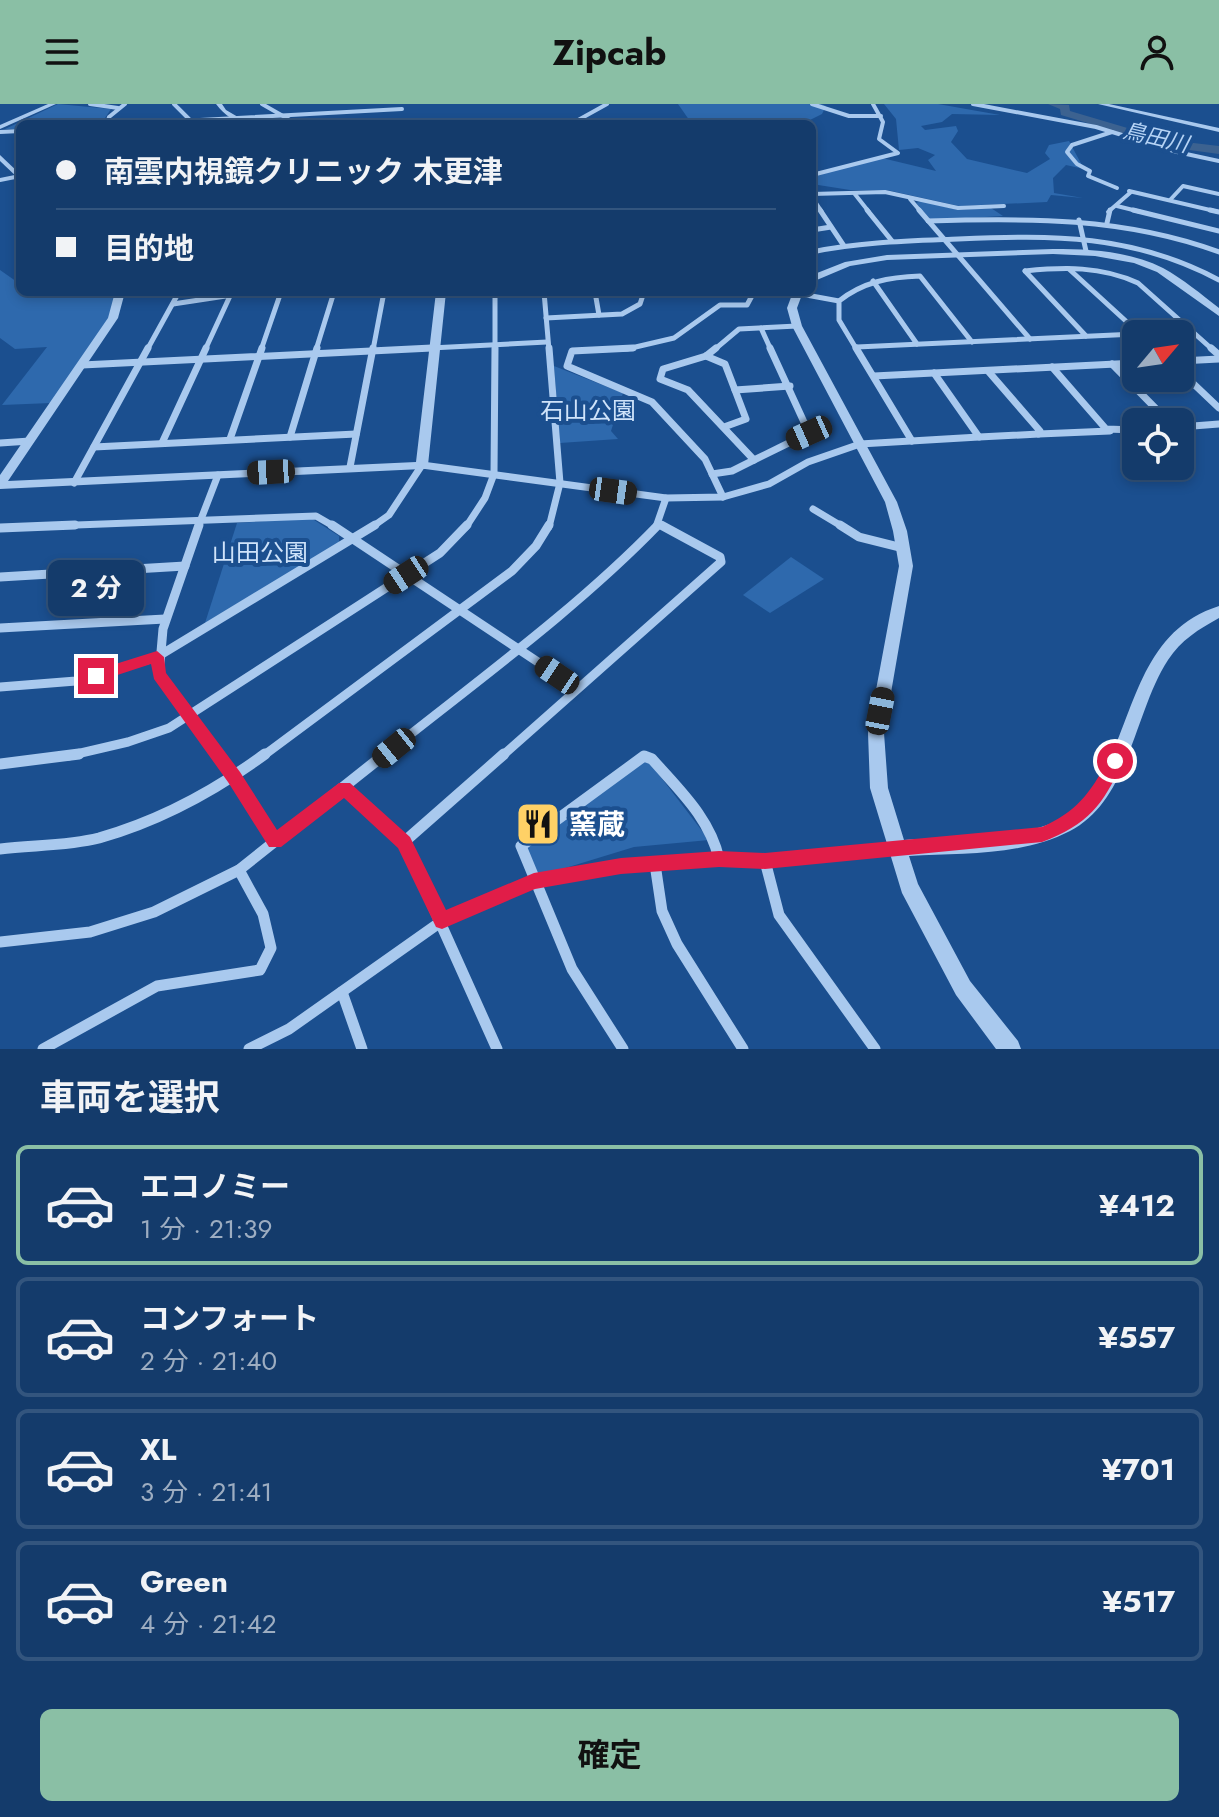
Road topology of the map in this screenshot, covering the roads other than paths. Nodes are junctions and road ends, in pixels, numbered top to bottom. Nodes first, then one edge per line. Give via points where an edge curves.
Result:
1 (53, 104) edge
2 (90, 104) edge
3 (125, 104) edge
4 (174, 104) edge
5 (219, 104) edge
6 (262, 104) edge
7 (607, 104) edge
8 (812, 104) edge
9 (873, 104) edge
10 (973, 104) edge
11 (1101, 104) edge
12 (403, 107) edge
13 (118, 108) junction
14 (279, 114) junction
15 (881, 116) junction
16 (234, 117) junction
17 (20, 120) edge
18 (108, 120) edge
19 (190, 120) joint
20 (240, 120) edge
21 (290, 120) edge
22 (580, 120) edge
23 (1219, 130) edge
24 (1113, 132) junction
25 (0, 157) edge
26 (1219, 161) edge
27 (16, 173) edge
28 (816, 174) edge
29 (1117, 188) dead end
30 (854, 193) junction
31 (1219, 194) edge
32 (816, 195) edge
33 (910, 198) junction
34 (1170, 200) junction
35 (816, 202) edge
36 (1004, 206) dead end
37 (1117, 206) junction
38 (996, 207) junction
39 (1219, 212) edge
40 (1010, 219) junction
41 (1079, 220) junction
42 (928, 221) junction
43 (1107, 223) junction
44 (831, 227) junction
45 (816, 229) edge
46 (1219, 231) edge
47 (1083, 236) junction
48 (944, 240) junction
49 (892, 241) junction
50 (1219, 241) edge
51 (844, 246) junction
52 (1205, 246) junction
53 (816, 251) edge
54 (1086, 251) junction
55 (1219, 252) edge
56 (957, 256) junction
57 (1069, 269) junction
58 (816, 277) edge
59 (1219, 280) edge
60 (873, 281) junction
61 (120, 296) edge
62 (177, 296) edge
63 (230, 296) joint
64 (280, 296) edge
65 (333, 296) edge
66 (383, 296) edge
67 (441, 296) edge
68 (495, 296) edge
69 (544, 296) edge
70 (596, 296) edge
71 (644, 296) edge
72 (752, 296) edge
73 (796, 296) edge
74 (816, 296) edge
75 (839, 301) junction
76 (173, 304) junction
77 (1219, 313) edge
78 (599, 315) junction
79 (546, 318) junction
80 (1122, 320) edge
81 (1180, 320) edge
82 (797, 326) junction
83 (761, 328) junction
84 (1194, 332) edge
85 (1122, 335) edge
86 (1086, 336) junction
87 (1030, 339) junction
88 (547, 342) junction
89 (972, 342) junction
90 (917, 344) junction
91 (493, 345) junction
92 (857, 347) junction
93 (437, 348) junction
94 (372, 351) junction
95 (315, 354) junction
96 (706, 356) junction
97 (259, 357) junction
98 (1219, 357) edge
99 (200, 359) junction
100 (1194, 360) edge
101 (141, 362) junction
102 (1112, 364) junction
103 (1122, 364) edge
104 (82, 365) junction
105 (1052, 367) junction
106 (988, 371) junction
107 (934, 373) junction
108 (874, 376) junction
109 (1194, 384) edge
110 (790, 386) junction
111 (735, 390) junction
112 (1155, 408) edge
113 (1219, 408) edge
114 (1219, 424) edge
115 (1194, 426) edge
116 (724, 427) junction
117 (1111, 431) junction
118 (1122, 431) edge
119 (356, 434) junction
120 (1039, 434) junction
121 (290, 437) junction
122 (979, 437) junction
123 (230, 439) junction
124 (30, 441) junction
125 (912, 441) junction
126 (0, 443) edge
127 (162, 443) junction
128 (860, 444) junction
129 (94, 447) junction
130 (754, 460) junction
131 (422, 465) junction
132 (350, 467) junction
133 (494, 474) junction
134 (712, 474) junction
135 (218, 475) junction
136 (74, 483) junction
137 (560, 483) junction
138 (0, 485) edge
139 (723, 497) junction
140 (666, 498) junction
141 (813, 509) dead end
142 (203, 519) junction
143 (659, 524) junction
144 (0, 528) edge
145 (356, 539) junction
146 (903, 548) junction
147 (185, 566) junction
148 (406, 575) junction
149 (0, 577) edge
150 (458, 609) junction
151 (1219, 611) edge
152 (165, 619) junction
153 (0, 628) edge
154 (517, 649) junction
155 (157, 657) junction
156 (0, 687) edge
157 (577, 688) junction
158 (187, 714) junction
159 (0, 764) edge
160 (234, 777) junction
161 (345, 788) junction
162 (275, 841) junction
163 (404, 842) junction
164 (0, 849) edge
165 (897, 849) junction
166 (719, 859) junction
167 (765, 861) junction
168 (655, 864) junction
169 (239, 870) junction
170 (534, 881) junction
171 (442, 921) junction
172 (0, 942) edge
173 (342, 992) junction
174 (43, 1049) edge
175 (249, 1049) edge
176 (362, 1049) edge
177 (497, 1049) edge
178 (623, 1049) edge
179 (743, 1049) edge
180 (875, 1049) edge
181 (1010, 1049) edge

1 - 17 street
2 - 13 street
3 - 13 street
4 - 19 street
5 - 16 street
6 - 14 street
7 - 22 street
8 - 15 street via 849,116
9 - 15 street
10 - 24 street
11 - 23 street
12 - 14 street
13 - 18 street
14 - 16 street
14 - 21 street
15 - 28 street via 879,139 898,153
16 - 19 street
16 - 20 street
24 - 26 street
24 - 29 street via 1072,145 1067,152 1090,171 1088,176
25 - 27 street
30 - 32 street
30 - 33 street
30 - 49 street
31 - 34 street via 1183,186
33 - 38 street via 958,208
33 - 42 street
34 - 37 street via 1130,192
34 - 39 street
35 - 44 street
36 - 38 street
37 - 43 street via 1108,212
37 - 46 street
38 - 40 street
40 - 41 street
40 - 42 street
41 - 43 street
41 - 47 street
42 - 48 street
43 - 52 street
44 - 45 street
44 - 51 street
47 - 48 street
47 - 54 street
47 - 59 street via 1158,251
48 - 49 street
48 - 56 street
49 - 51 street
50 - 52 street
51 - 53 street
52 - 55 street
54 - 56 street
54 - 77 street via 1155,268
56 - 58 street via 867,260
56 - 87 street
57 - 80 street
57 - 81 street via 1124,275
57 - 86 street via 1024,273
60 - 75 street
60 - 89 street via 920,276
60 - 90 street
61 - 104 street via 113,318
62 - 76 street
63 - 76 street
63 - 99 street
64 - 97 street
65 - 95 street
66 - 94 street
67 - 93 street
68 - 91 street
69 - 79 street
70 - 78 street
71 - 78 street via 633,310
72 - 134 street via 747,305 720,305 674,338 627,349 572,351 567,366 652,402 705,459
73 - 82 street via 792,308
74 - 75 street
75 - 92 street via 839,320
76 - 101 street
78 - 79 street
79 - 88 street
82 - 83 street
82 - 128 street
83 - 96 street via 739,329
83 - 110 street
84 - 98 street
85 - 86 street
86 - 87 street
87 - 89 street
88 - 91 street
88 - 137 street
89 - 90 street
90 - 92 street
91 - 93 street
91 - 133 street
92 - 108 street
93 - 94 street
93 - 131 street
94 - 95 street
94 - 119 street
95 - 97 street
95 - 121 street
96 - 111 street via 725,364
96 - 116 street via 663,369 660,379 688,390
97 - 99 street
97 - 123 street
98 - 100 street
99 - 101 street
99 - 127 street
101 - 104 street
101 - 129 street
102 - 103 street
102 - 105 street
102 - 112 street
104 - 124 street
105 - 106 street
105 - 117 street
106 - 107 street
106 - 120 street
107 - 108 street
107 - 122 street
108 - 125 street
109 - 113 street
110 - 111 street
110 - 130 street via 809,433
111 - 116 street via 746,419
114 - 115 street
116 - 130 street
117 - 118 street
117 - 120 street
119 - 121 street
119 - 132 street
120 - 122 street
121 - 123 street
122 - 125 street
123 - 127 street
124 - 126 street
124 - 138 street
125 - 128 street
127 - 129 street
128 - 139 street via 808,462 769,484
128 - 146 street via 891,502
129 - 136 street
130 - 134 street
131 - 132 street
131 - 133 street
131 - 145 street via 389,515
132 - 135 street
133 - 137 street
133 - 148 street via 487,499 468,526
134 - 139 street
135 - 136 street
135 - 142 street
136 - 138 street
137 - 140 street
137 - 150 street via 549,527 536,546 512,571
139 - 140 street
140 - 143 street
141 - 146 street via 859,537
142 - 144 street
142 - 145 street via 316,516
142 - 147 street
143 - 154 street
143 - 157 street via 721,562
145 - 148 street
145 - 155 street
146 - 165 street via 906,566 876,733 879,788
147 - 149 street
147 - 152 street
148 - 150 street
148 - 158 street
150 - 154 street
150 - 160 street
151 - 165 street via 1191,624 1168,646 1103,787 1086,810 1042,834
152 - 153 street
152 - 155 street
154 - 157 street
154 - 161 street
155 - 156 street via 76,681
155 - 158 street via 159,675
157 - 163 street
158 - 159 street via 169,728 131,743
158 - 160 street
160 - 162 street
160 - 164 street via 183,805 98,838
161 - 162 street
161 - 163 street
162 - 169 street
163 - 171 street
165 - 167 street
165 - 181 street via 909,887 963,988
166 - 167 street
166 - 168 street
166 - 170 street via 717,844 703,822 644,756 521,846
167 - 180 street via 779,915
168 - 170 street
168 - 179 street via 662,911 677,944
169 - 172 street via 154,912 90,932
169 - 174 street via 263,914 271,948 260,970 157,986
170 - 171 street
170 - 178 street via 572,969
171 - 173 street
171 - 177 street
173 - 175 street
173 - 176 street

